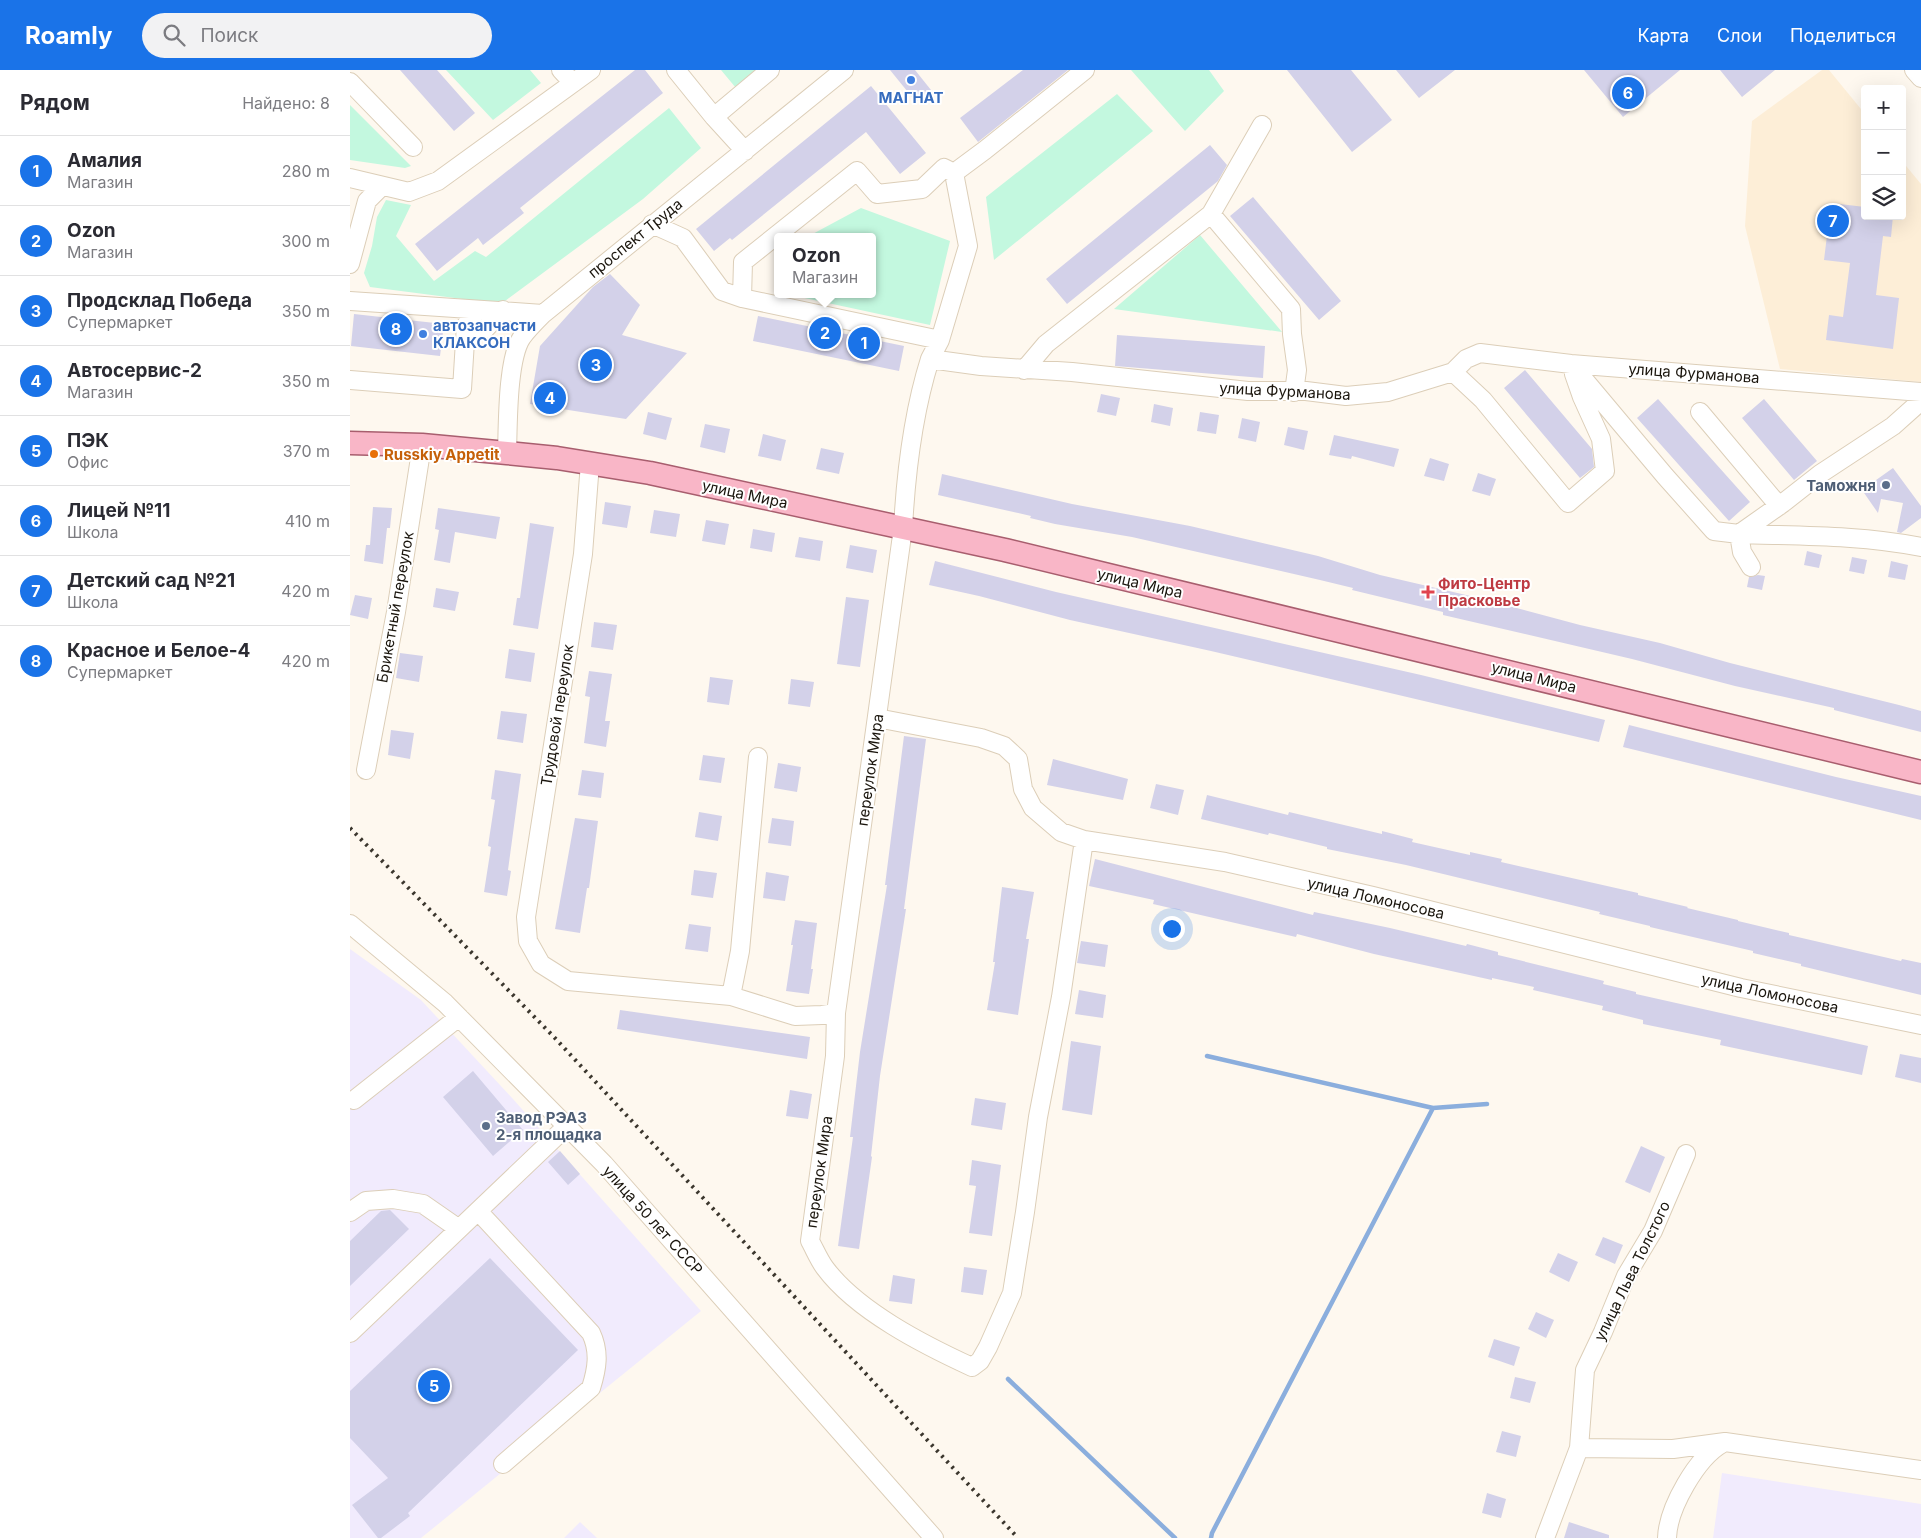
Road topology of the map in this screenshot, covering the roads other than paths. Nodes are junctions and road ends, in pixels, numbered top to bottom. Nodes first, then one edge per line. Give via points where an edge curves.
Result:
1 (561, 70) edge
2 (591, 70) edge
3 (676, 70) edge
4 (770, 70) edge
5 (844, 70) edge
6 (1085, 70) edge
7 (1914, 70) edge
8 (1921, 78) edge
9 (350, 82) edge
10 (573, 83) junction
11 (714, 117) junction
12 (1262, 125) dead end
13 (413, 147) dead end
14 (745, 151) junction
15 (954, 173) junction
16 (350, 179) edge
17 (382, 186) junction
18 (368, 202) junction
19 (1211, 214) junction
20 (652, 224) junction
21 (780, 233) edge
22 (774, 238) edge
23 (350, 264) edge
24 (350, 286) edge
25 (742, 298) junction
26 (358, 301) edge
27 (503, 310) junction
28 (543, 314) junction
29 (940, 340) junction
30 (930, 359) junction
31 (1571, 364) junction
32 (1024, 370) junction
33 (1453, 372) junction
34 (350, 380) edge
35 (1294, 392) junction
36 (1921, 392) edge
37 (1921, 401) edge
38 (1700, 412) dead end
39 (350, 443) edge
40 (422, 445) junction
41 (507, 453) junction
42 (590, 463) junction
43 (1779, 506) junction
44 (904, 528) junction
45 (1739, 534) junction
46 (1921, 547) edge
47 (1751, 567) dead end
48 (878, 718) junction
49 (758, 757) dead end
50 (366, 770) dead end
51 (1921, 772) edge
52 (1084, 840) junction
53 (350, 924) edge
54 (731, 996) junction
55 (836, 1013) junction
56 (459, 1017) junction
57 (1921, 1025) edge
58 (354, 1100) dead end
59 (567, 1126) junction
60 (1686, 1154) dead end
61 (478, 1211) junction
62 (350, 1212) edge
63 (459, 1229) junction
64 (350, 1332) edge
65 (1725, 1442) junction
66 (1579, 1448) junction
67 (503, 1464) dead end
68 (1921, 1470) edge
69 (934, 1538) edge
70 (1545, 1538) edge
71 (1667, 1538) edge

1 - 10 street
2 - 10 street
3 - 11 street
4 - 11 street
5 - 14 street, проспект Труда
6 - 15 street
7 - 8 street
9 - 13 street
10 - 17 street via 438,181 409,192
11 - 14 street
12 - 19 street
14 - 20 street, проспект Труда
15 - 21 street via 944,168 922,189 877,194 857,172
15 - 29 street via 968,246
16 - 17 street
16 - 18 street
17 - 18 street
18 - 23 street
19 - 32 street via 1046,344
19 - 35 street via 1292,309 1297,370
20 - 25 street via 683,238 722,291
20 - 28 street, проспект Труда
22 - 25 street via 743,262
24 - 26 street
25 - 29 street
26 - 27 street
27 - 28 street
27 - 34 street via 485,329 466,325 462,389
28 - 41 street, проспект Труда via 521,338 515,356
29 - 30 street
30 - 32 street, улица Фурманова
30 - 44 street via 905,484
31 - 33 street, улица Фурманова via 1480,353 1466,359
31 - 33 street via 1601,439 1605,471 1568,503 1482,400
31 - 36 street, улица Фурманова
31 - 45 street via 1714,531
32 - 35 street, улица Фурманова via 1248,391
33 - 35 street, улица Фурманова via 1388,392 1346,396
37 - 43 street via 1893,426 1820,474
38 - 43 street
39 - 40 main road, улица Мира
40 - 41 main road, улица Мира
40 - 50 street, Брикетный переулок via 396,612
41 - 42 main road, улица Мира
42 - 44 main road, улица Мира
42 - 54 street, Трудовой переулок via 583,554 526,917 528,940 541,964 568,981
43 - 45 street
44 - 48 street, переулок Мира
44 - 51 main road, улица Мира via 1328,627
45 - 46 street via 1836,537
45 - 47 street via 1742,552
48 - 52 street, улица Ломоносова via 982,738 1004,746 1018,759 1023,789 1033,808 1061,832
48 - 55 street, переулок Мира
49 - 54 street via 740,951
52 - 55 street, переулок Мира via 1062,998 1038,1117 1012,1292 988,1347 972,1367 890,1324 846,1291 825,1268 810,1241 835,1056
52 - 57 street, улица Ломоносова via 1225,862 1741,988
53 - 56 street, улица 50 лет СССР
54 - 55 street via 795,1016
56 - 58 street
56 - 59 street, улица 50 лет СССР
59 - 61 street
59 - 69 street, улица 50 лет СССР
60 - 66 street, улица Льва Толстого via 1653,1231 1626,1276 1585,1370
61 - 63 street
61 - 67 street via 591,1333 598,1358 590,1388
62 - 63 street via 366,1201 400,1200 423,1204
63 - 64 street
65 - 66 street via 1673,1449
65 - 68 street
65 - 71 street via 1713,1449 1691,1475 1668,1525
66 - 70 street, улица Льва Толстого

